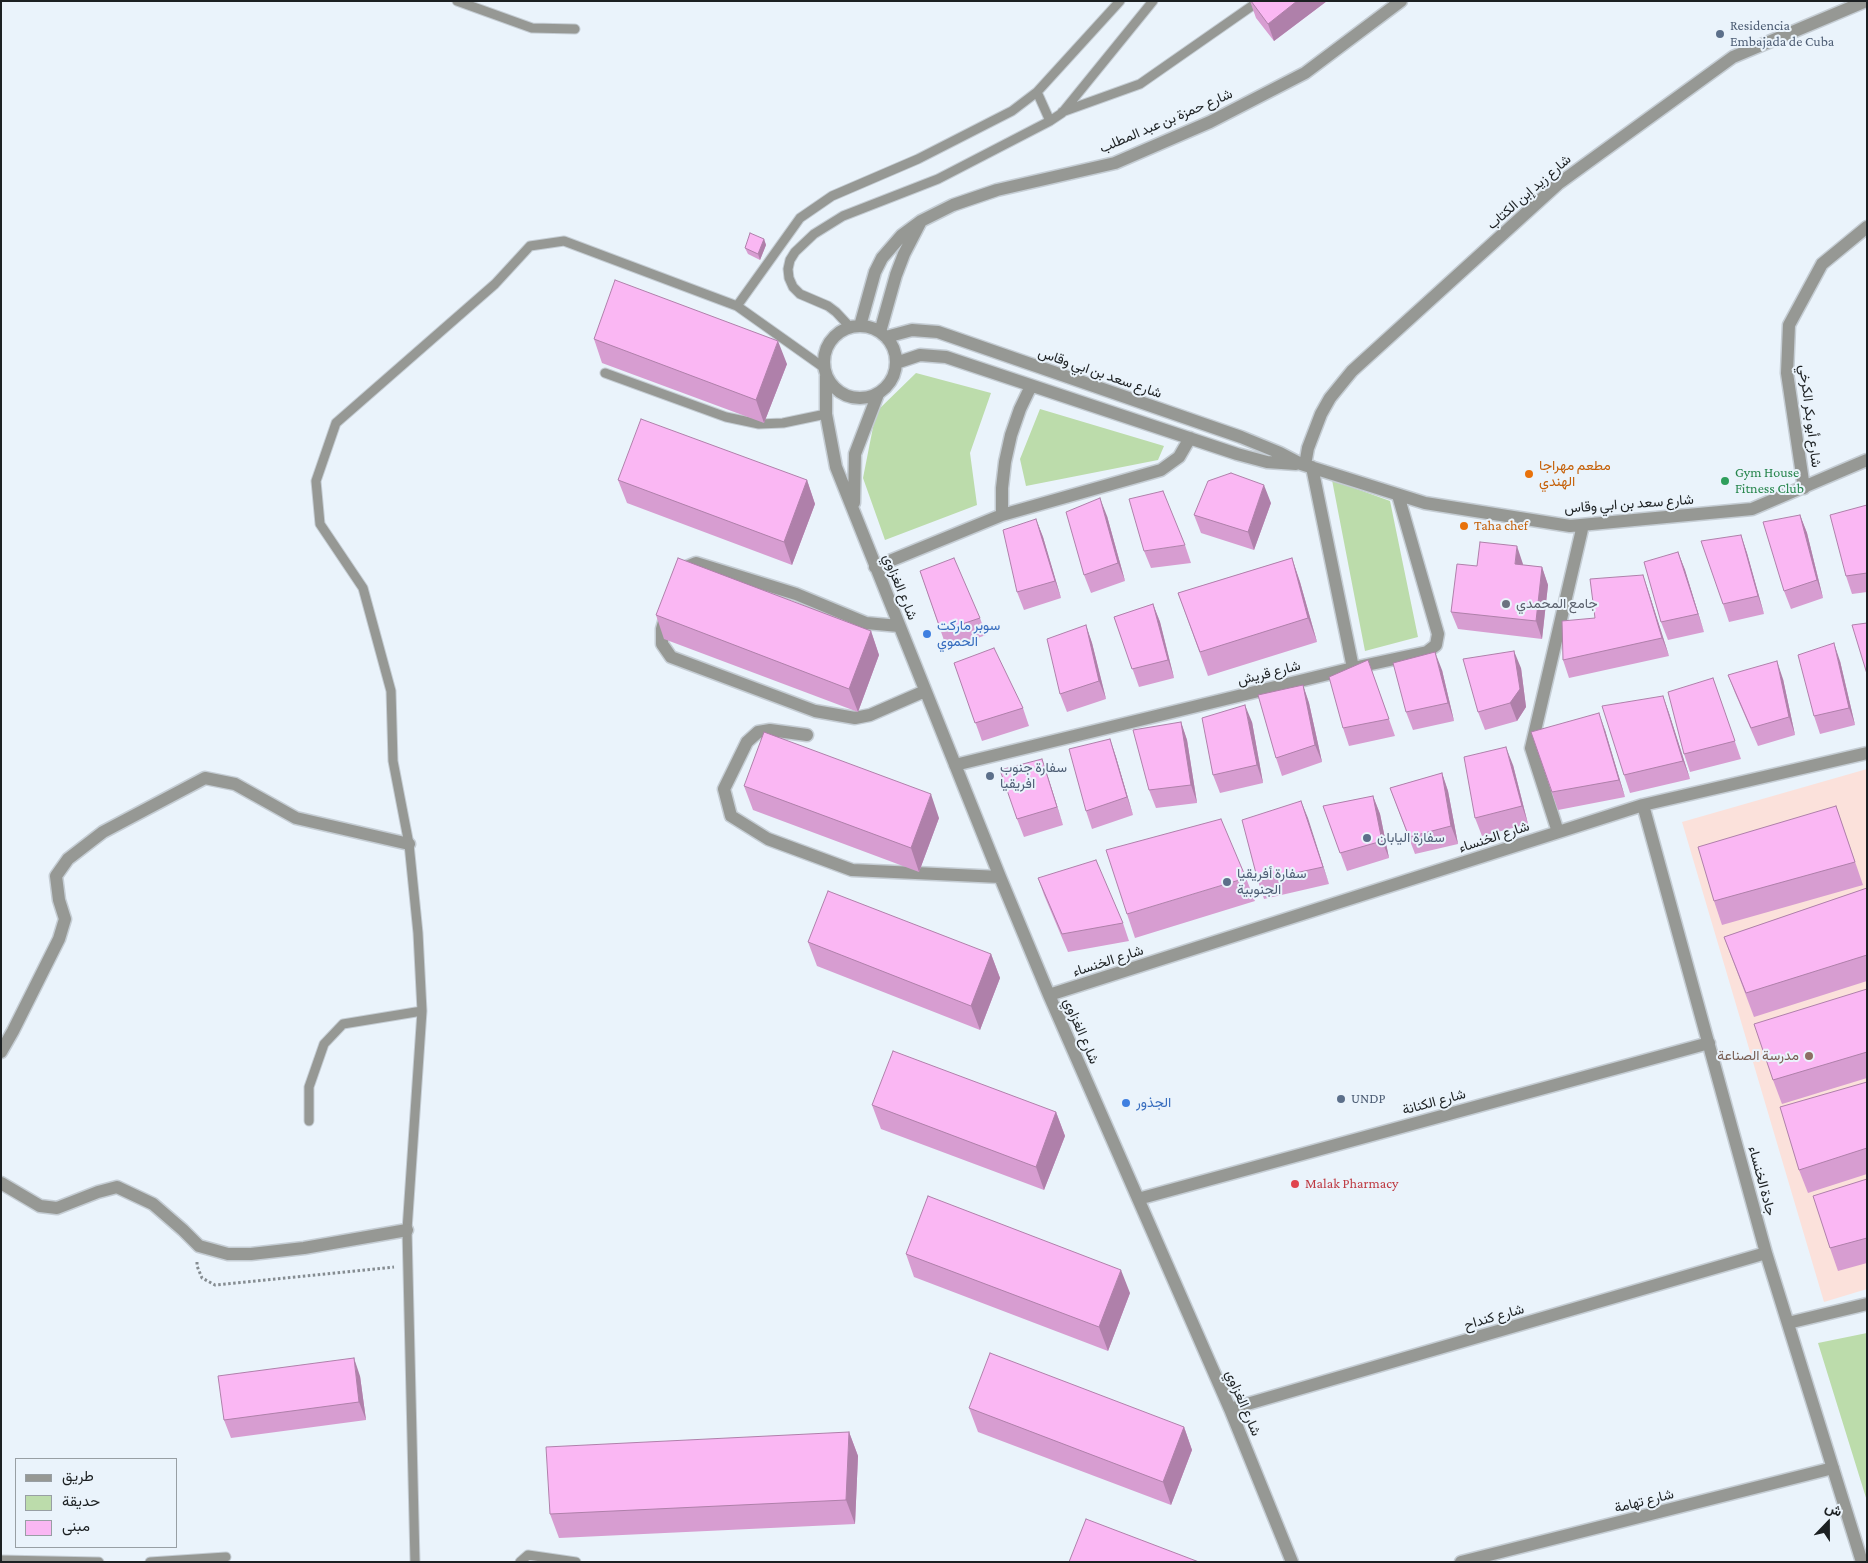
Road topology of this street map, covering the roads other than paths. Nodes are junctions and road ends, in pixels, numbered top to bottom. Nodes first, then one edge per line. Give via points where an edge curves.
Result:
1 (457, 1) edge
2 (1120, 1) edge
3 (1152, 1) edge
4 (1259, 1) edge
5 (1401, 1) edge
6 (1866, 1) edge
7 (575, 29) dead end
8 (1037, 92) junction
9 (1062, 113) junction
10 (1050, 121) junction
11 (921, 221) junction
12 (1867, 227) edge
13 (737, 306) junction
14 (855, 327) junction
15 (883, 335) junction
16 (896, 363) junction
17 (825, 372) junction
18 (605, 373) dead end
19 (1031, 386) junction
20 (878, 394) junction
21 (826, 414) junction
22 (1190, 438) junction
23 (1867, 460) edge
24 (1306, 465) junction
25 (1804, 488) junction
26 (1398, 495) junction
27 (854, 508) junction
28 (1002, 515) junction
29 (1583, 525) junction
30 (875, 567) junction
31 (674, 582) edge
32 (669, 601) edge
33 (899, 626) junction
34 (1353, 668) junction
35 (925, 691) junction
36 (807, 735) dead end
37 (1867, 753) edge
38 (955, 765) junction
39 (1643, 805) junction
40 (1558, 832) junction
41 (409, 844) junction
42 (1000, 877) junction
43 (1050, 995) junction
44 (422, 1011) junction
45 (1709, 1043) junction
46 (1, 1052) edge
47 (309, 1122) dead end
48 (1, 1183) edge
49 (1138, 1199) junction
50 (407, 1230) junction
51 (1766, 1253) junction
52 (1867, 1304) edge
53 (1788, 1323) junction
54 (1230, 1409) junction
55 (1833, 1468) junction
56 (226, 1557) dead end
57 (1, 1560) edge
58 (99, 1562) edge
59 (150, 1562) edge
60 (415, 1562) edge
61 (520, 1562) edge
62 (576, 1562) edge
63 (1292, 1562) edge
64 (1461, 1562) edge
65 (1862, 1562) edge

1 - 7 lane via 532,28
2 - 8 lane
3 - 9 lane
4 - 9 lane via 1140,84
5 - 11 street, شارع حمزة بن عبد المطلب via 1305,73 1210,122 1114,163 997,190 953,205
6 - 24 street, شارع زيد إبن الكتاب via 1733,57 1558,184 1352,371 1321,414 1311,439
8 - 10 lane
8 - 13 lane via 1012,111 832,196 800,218
9 - 10 lane
10 - 14 lane via 938,179 843,216 801,246 790,260 788,269 793,287 800,294 828,306
11 - 14 street, شارع حمزة بن عبد المطلب via 902,235 882,258
11 - 15 street via 896,275
12 - 25 street, شارع أبو بكر الكرخي via 1822,264 1790,325 1787,374
13 - 17 lane
13 - 41 lane via 564,241 530,246 495,284 336,424 316,481 320,524 364,588 391,691 394,760
14 - 15 street via 867,327
14 - 17 street via 840,331 832,338 824,357
15 - 16 street via 895,354
15 - 24 street, شارع سعد بن ابي وقاس via 912,330 938,332 1241,437
16 - 19 street, شارع سعد بن ابي وقاس via 920,355 946,357
16 - 20 street via 891,381
17 - 20 street via 832,385 848,397 858,399
17 - 21 street, شارع الغزاوي
18 - 21 lane via 726,416 759,424 783,423
19 - 22 street, شارع سعد بن ابي وقاس
19 - 28 street via 1007,453
20 - 27 street, شارع الغزاوي via 855,454
21 - 27 street, شارع الغزاوي via 836,467
22 - 24 street, شارع سعد بن ابي وقاس via 1252,459
22 - 28 street via 1179,458 1161,470
23 - 25 street, شارع سعد بن ابي وقاس
24 - 26 street, شارع سعد بن ابي وقاس
24 - 34 street
25 - 29 street, شارع سعد بن ابي وقاس via 1752,509
26 - 29 street, شارع سعد بن ابي وقاس via 1425,503 1570,526
26 - 34 street, شارع قريش via 1438,634 1436,645 1427,652
27 - 30 street, شارع الغزاوي
28 - 30 street
29 - 40 street via 1531,748
30 - 33 street, شارع الغزاوي
31 - 33 street via 684,568 696,563 796,594 866,623
32 - 35 street via 662,644 671,657 816,711 855,718 870,715
33 - 35 street, شارع الغزاوي
34 - 38 street, شارع قريش
35 - 38 street, شارع الغزاوي
36 - 42 street via 770,730 758,732 747,742 724,789 731,816 768,839 852,870
37 - 39 street, شارع الخنساء
38 - 42 street, شارع الغزاوي
39 - 40 street, شارع الخنساء
39 - 45 street, جادة الخنساء
40 - 43 street, شارع الخنساء
41 - 44 lane
41 - 46 street via 296,818 235,784 205,778 102,832 68,859 56,876 65,920 59,939
42 - 43 street, شارع الغزاوي
43 - 49 street, شارع الغزاوي
44 - 47 lane via 343,1024 324,1044 309,1087
44 - 50 lane
45 - 49 street, شارع الكنانة
45 - 51 street, جادة الخنساء
48 - 50 street via 40,1206 57,1208 117,1187 153,1204 199,1246 228,1254 304,1248
49 - 54 street, شارع الغزاوي
50 - 60 lane
51 - 53 street, جادة الخنساء
51 - 54 street, شارع كنداح
52 - 53 street
53 - 55 street, جادة الخنساء
54 - 63 street, شارع الغزاوي
55 - 64 street, شارع تهامة
55 - 65 street, جادة الخنساء
56 - 59 lane
57 - 58 lane
61 - 62 lane via 528,1555

